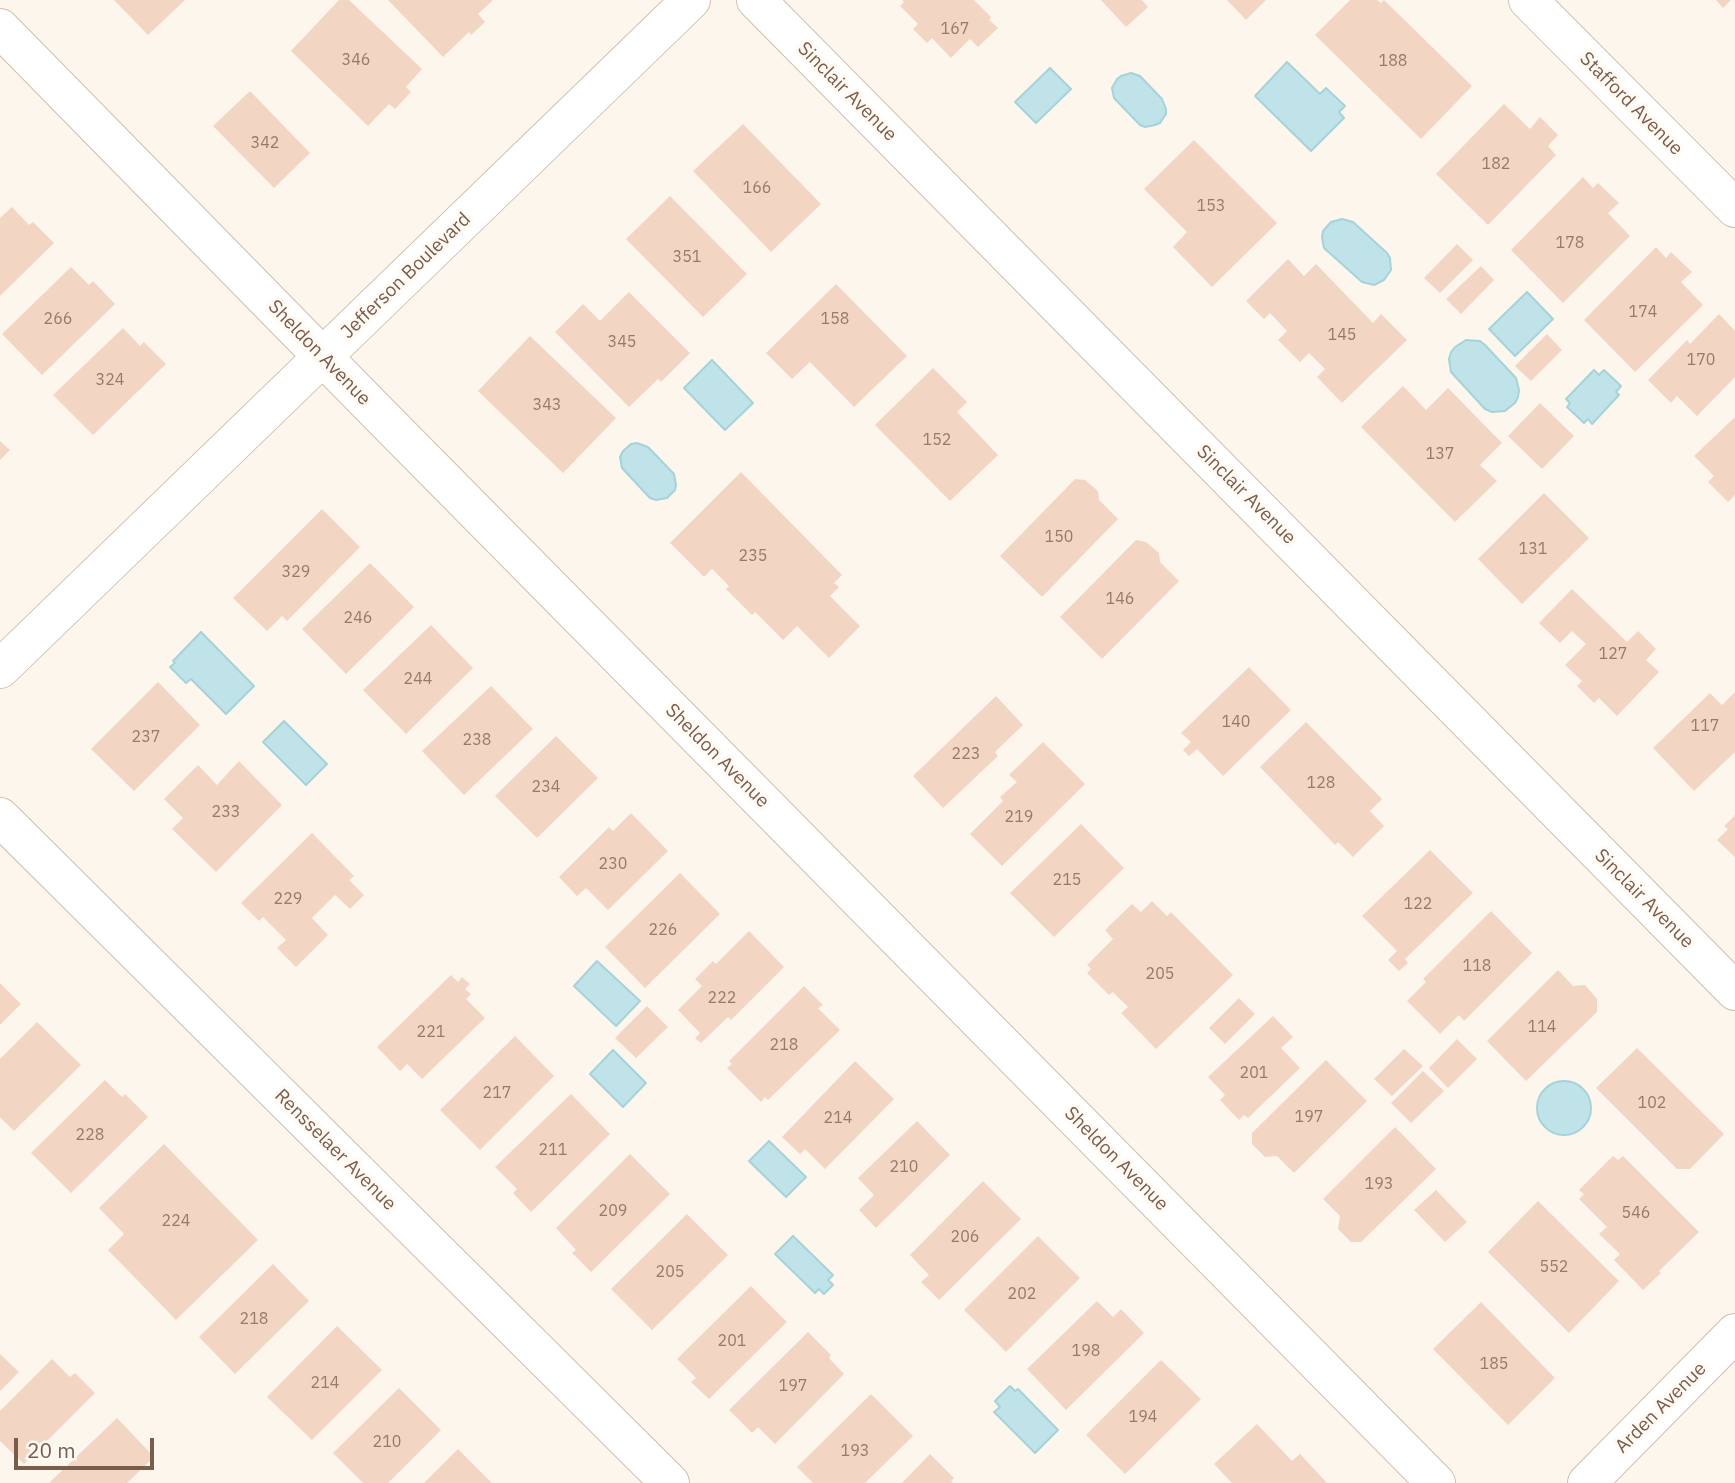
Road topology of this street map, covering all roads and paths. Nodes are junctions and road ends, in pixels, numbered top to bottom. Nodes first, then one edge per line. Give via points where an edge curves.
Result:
1 (691, 0) edge
2 (756, 0) edge
3 (1528, 0) edge
4 (0, 28) edge
5 (1735, 208) edge
6 (323, 357) junction
7 (0, 669) edge
8 (0, 817) edge
9 (1735, 990) edge
10 (1735, 1333) edge
11 (670, 1483) edge
12 (1436, 1483) edge
13 (1587, 1483) edge

1 - 6 street, Jefferson Boulevard
2 - 9 street, Sinclair Avenue
3 - 5 street, Stafford Avenue
4 - 6 street, Sheldon Avenue
6 - 7 street, Jefferson Boulevard
6 - 12 street, Sheldon Avenue
8 - 11 street, Rensselaer Avenue
10 - 13 street, Arden Avenue

